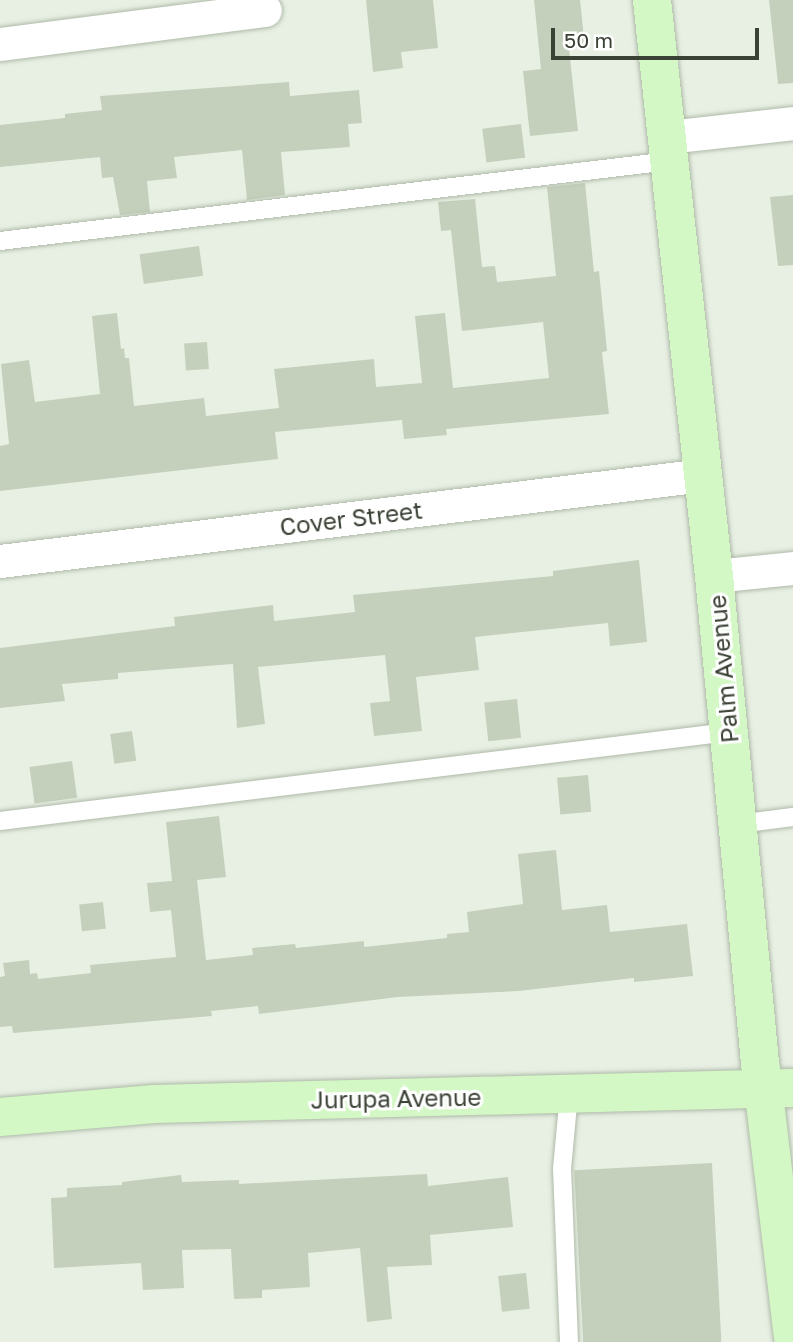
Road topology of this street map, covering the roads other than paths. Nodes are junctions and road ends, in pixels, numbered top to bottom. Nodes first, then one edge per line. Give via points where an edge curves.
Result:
1 (652, 0) edge
2 (265, 10) dead end
3 (0, 44) edge
4 (793, 123) edge
5 (668, 149) junction
6 (0, 242) edge
7 (702, 475) junction
8 (0, 561) edge
9 (793, 568) edge
10 (714, 576) junction
11 (729, 732) junction
12 (793, 817) edge
13 (0, 821) edge
14 (738, 824) junction
15 (778, 1089) edge
16 (569, 1094) junction
17 (0, 1117) edge
18 (793, 1338) edge
19 (569, 1342) edge

1 - 5 street, Palm Avenue
2 - 3 street
4 - 5 street
5 - 6 lane
5 - 7 street, Palm Avenue
7 - 8 street, Cover Street
7 - 10 street, Palm Avenue
9 - 10 street
10 - 11 street, Palm Avenue
11 - 13 lane
11 - 14 street, Palm Avenue
12 - 14 lane
14 - 15 street, Palm Avenue
15 - 16 street, Jurupa Avenue
15 - 18 street, Palm Avenue
16 - 17 street, Jurupa Avenue via 154,1104
16 - 19 lane via 562,1169

